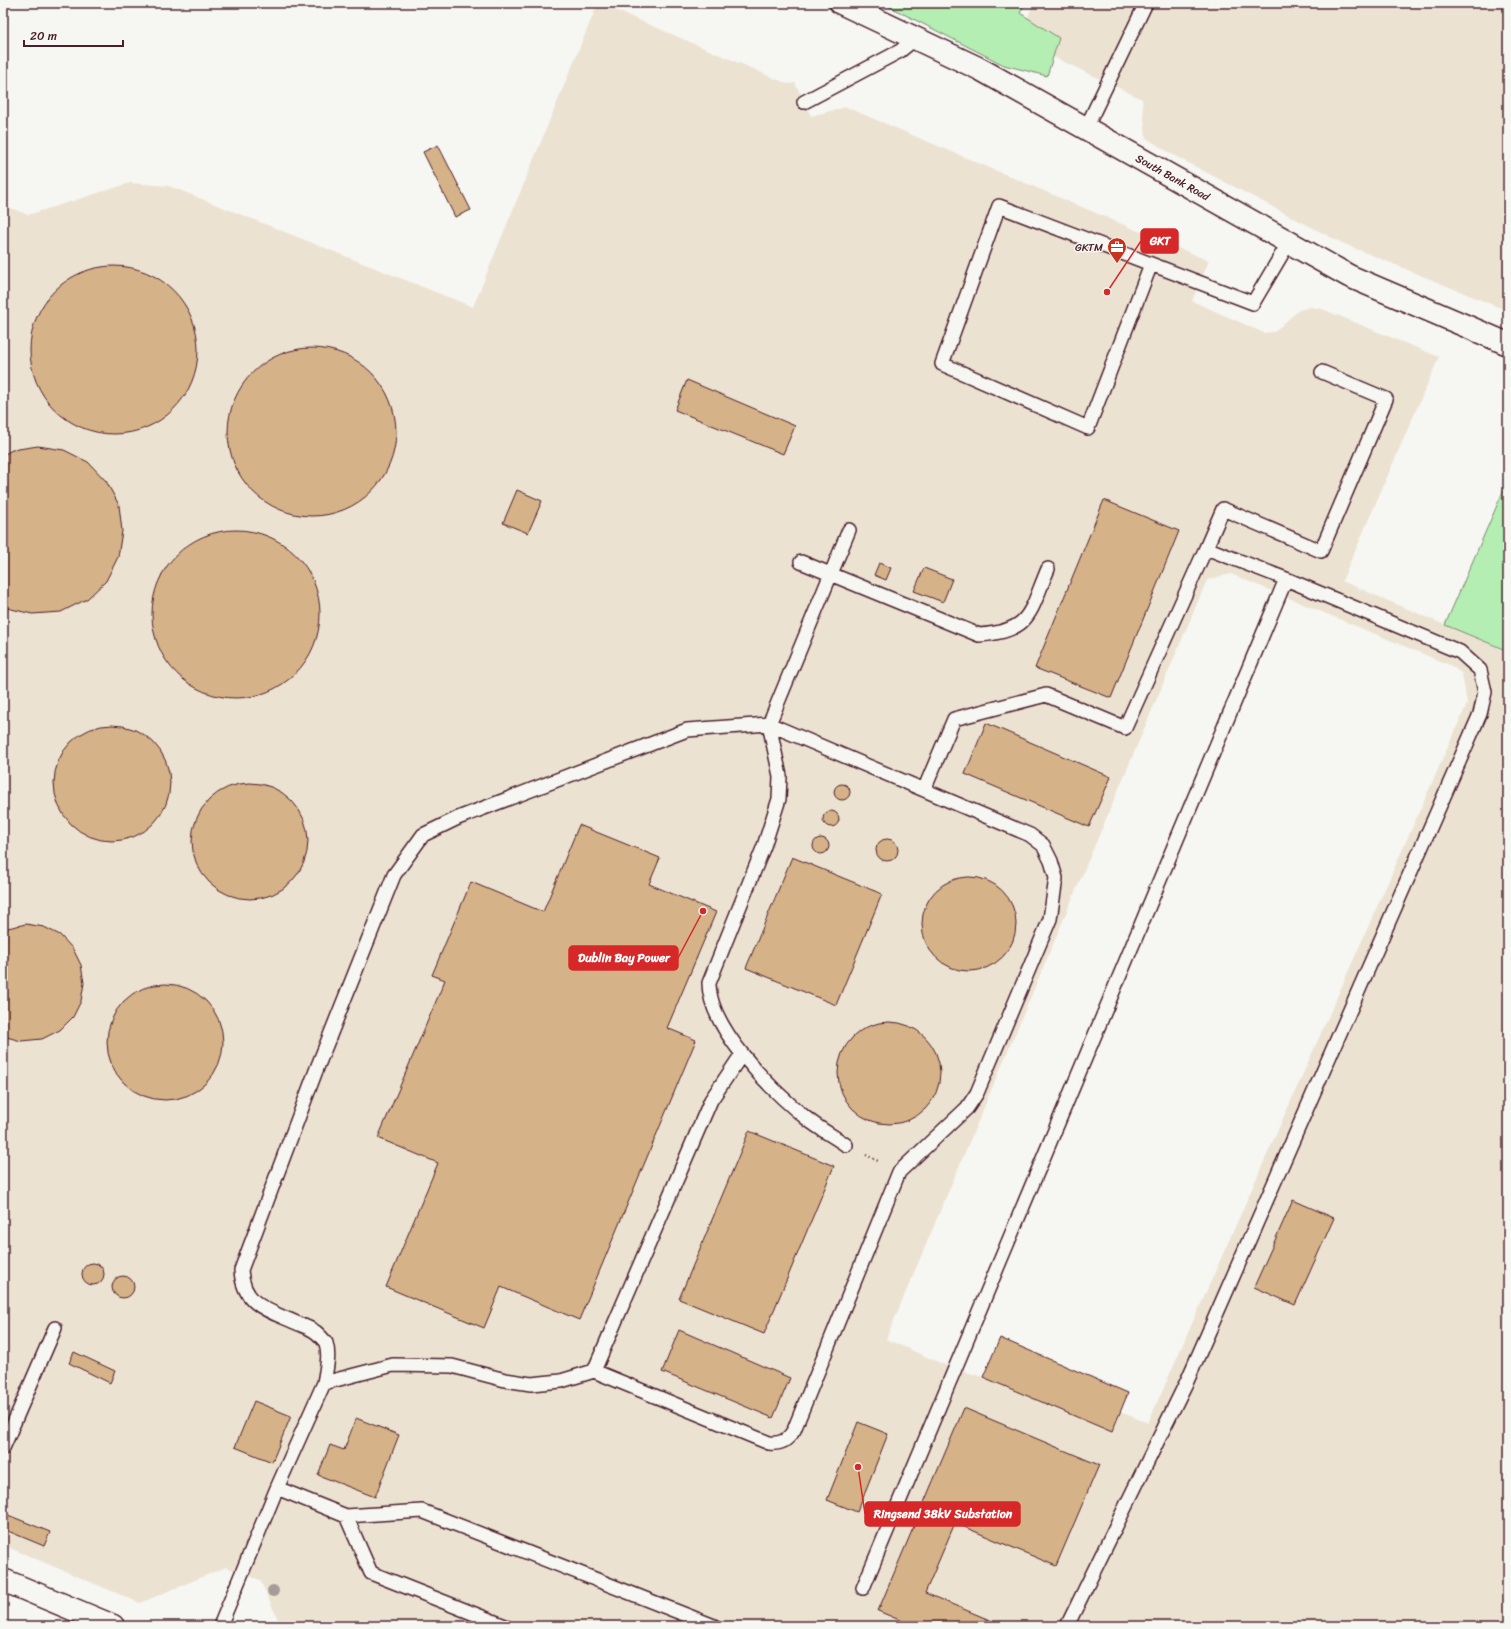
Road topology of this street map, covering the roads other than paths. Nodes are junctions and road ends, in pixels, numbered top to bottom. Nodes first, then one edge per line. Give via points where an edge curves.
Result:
1 (841, 3) edge
2 (1146, 3) edge
3 (916, 38) junction
4 (804, 102) dead end
5 (1086, 128) junction
6 (1289, 242) junction
7 (1151, 264) junction
8 (1508, 344) edge
9 (1322, 372) dead end
10 (849, 530) dead end
11 (1206, 548) junction
12 (801, 562) dead end
13 (1048, 569) dead end
14 (832, 574) junction
15 (1286, 579) junction
16 (769, 724) junction
17 (924, 790) junction
18 (742, 1054) junction
19 (846, 1145) road end
20 (55, 1328) dead end
21 (594, 1371) junction
22 (324, 1383) junction
23 (3, 1448) edge
24 (277, 1488) junction
25 (346, 1516) junction
26 (3, 1580) edge
27 (863, 1588) dead end
28 (90, 1622) edge
29 (113, 1626) edge
30 (220, 1626) edge
31 (506, 1626) edge
32 (714, 1626) edge
33 (1067, 1626) edge

1 - 3 street, South Bank Road
2 - 5 lane
3 - 4 lane via 900,51
3 - 5 street, South Bank Road via 980,69
5 - 6 street, South Bank Road
6 - 7 lane via 1253,303
6 - 8 street, South Bank Road via 1349,276
7 - 7 lane via 999,206 942,364 1088,428
9 - 11 lane via 1386,399 1321,551 1223,509
10 - 14 lane
11 - 15 lane
11 - 17 lane via 1125,728 1046,695 954,719
12 - 14 lane
13 - 14 lane via 1028,616 1016,628 1001,633 979,635
14 - 16 lane
15 - 27 lane
15 - 33 lane via 1460,652 1480,670 1485,692 1480,714 1188,1379
16 - 17 lane
16 - 18 lane via 780,776 778,799 764,846 709,983 713,1009
16 - 22 lane via 687,730 458,818 423,835 394,875 317,1068 241,1270 242,1284 250,1298 262,1307 314,1330 325,1341 328,1352
17 - 21 lane via 1030,835 1043,845 1056,878 1050,919 977,1093 967,1108 899,1172 794,1430 788,1438 778,1444 768,1443
18 - 19 lane via 766,1081 806,1118
18 - 21 lane via 711,1100
20 - 23 lane
21 - 22 lane via 561,1381 531,1384 452,1366 393,1365
22 - 24 lane
24 - 25 lane
24 - 30 lane
25 - 31 lane via 371,1573
25 - 32 lane via 422,1511
26 - 28 street
28 - 29 street

